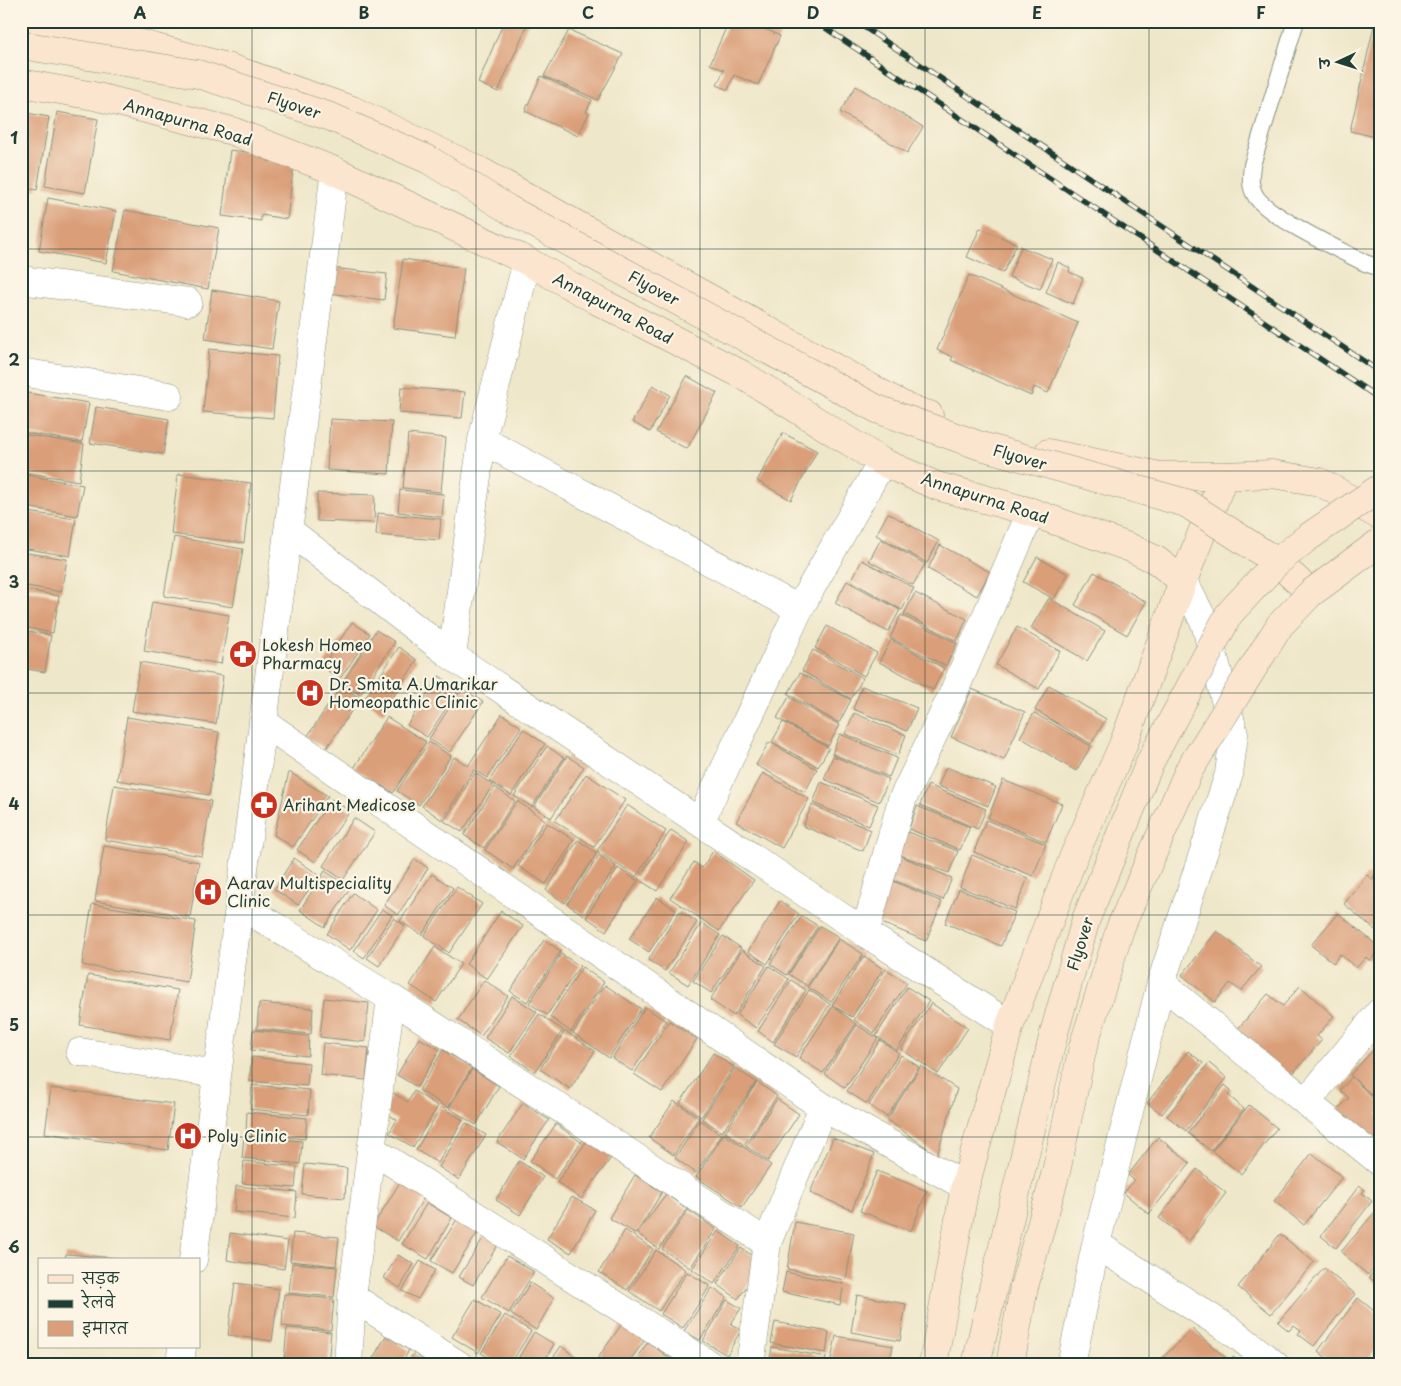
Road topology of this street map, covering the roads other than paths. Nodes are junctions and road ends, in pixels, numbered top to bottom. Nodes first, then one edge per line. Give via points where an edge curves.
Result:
1 (38, 21) edge
2 (1296, 21) edge
3 (106, 28) edge
4 (21, 45) edge
5 (21, 83) edge
6 (335, 171) junction
7 (527, 261) junction
8 (1380, 268) edge
9 (21, 280) edge
10 (188, 302) dead end
11 (21, 372) edge
12 (169, 396) dead end
13 (482, 440) junction
14 (882, 462) junction
15 (1224, 476) junction
16 (1380, 488) edge
17 (1031, 512) junction
18 (1380, 516) edge
19 (288, 530) junction
20 (1380, 542) edge
21 (1277, 562) junction
22 (1183, 581) junction
23 (1311, 593) junction
24 (799, 609) junction
25 (452, 656) junction
26 (263, 722) junction
27 (700, 822) junction
28 (240, 905) junction
29 (864, 933) junction
30 (1162, 982) junction
31 (391, 998) junction
32 (1380, 1012) edge
33 (1010, 1025) junction
34 (80, 1052) dead end
35 (218, 1074) junction
36 (1306, 1102) junction
37 (823, 1107) junction
38 (371, 1149) junction
39 (1376, 1152) edge
40 (965, 1186) junction
41 (767, 1243) junction
42 (1096, 1244) junction
43 (193, 1258) edge
44 (352, 1297) junction
45 (182, 1348) edge
46 (180, 1365) edge
47 (348, 1365) edge
48 (458, 1365) edge
49 (710, 1365) edge
50 (750, 1365) edge
51 (933, 1365) edge
52 (976, 1365) edge
53 (1010, 1365) edge
54 (1072, 1365) edge
55 (1275, 1365) edge

1 - 3 street
2 - 8 lane via 1252,165 1250,182 1255,196 1275,214
3 - 15 street via 352,110 480,171 909,409 1032,450 1160,476
4 - 21 street, Flyover, bridge via 198,74 331,117 429,160 508,210 877,409 982,446 1186,503
5 - 6 street, Annapurna Road via 94,96 232,131
6 - 7 street, Annapurna Road
6 - 19 street
7 - 13 street
7 - 14 street, Annapurna Road via 741,374
9 - 10 street
11 - 12 street
13 - 24 street
13 - 25 street
14 - 17 street, Annapurna Road via 937,486
14 - 24 street
15 - 18 street via 1272,474 1320,482
15 - 22 street
16 - 21 street, Flyover, bridge
17 - 22 street, Annapurna Road via 1131,548 1156,560
17 - 29 street via 952,696 902,800
19 - 25 street
19 - 26 street
20 - 23 street, Flyover, bridge
21 - 23 street, Flyover
21 - 52 street, Flyover, bridge via 1224,622 1150,762 1086,919 1054,1033
22 - 30 street via 1205,623 1234,734 1229,774
22 - 33 street via 1123,745 1073,858
23 - 53 street, Flyover, bridge via 1280,625 1188,770 1121,926 1083,1046 1056,1172 1024,1287
24 - 27 street
25 - 27 street
26 - 28 street
26 - 37 street
27 - 29 street
28 - 31 street
28 - 35 street
29 - 33 street
30 - 36 street
30 - 42 street
31 - 38 street
31 - 41 street
32 - 36 street
33 - 40 street
34 - 35 street
35 - 43 street
36 - 39 street
37 - 40 street
37 - 41 street
38 - 44 street
38 - 49 street
40 - 51 street
41 - 50 street
42 - 54 street
42 - 55 street via 1233,1332
44 - 47 street
44 - 48 street
45 - 46 street

